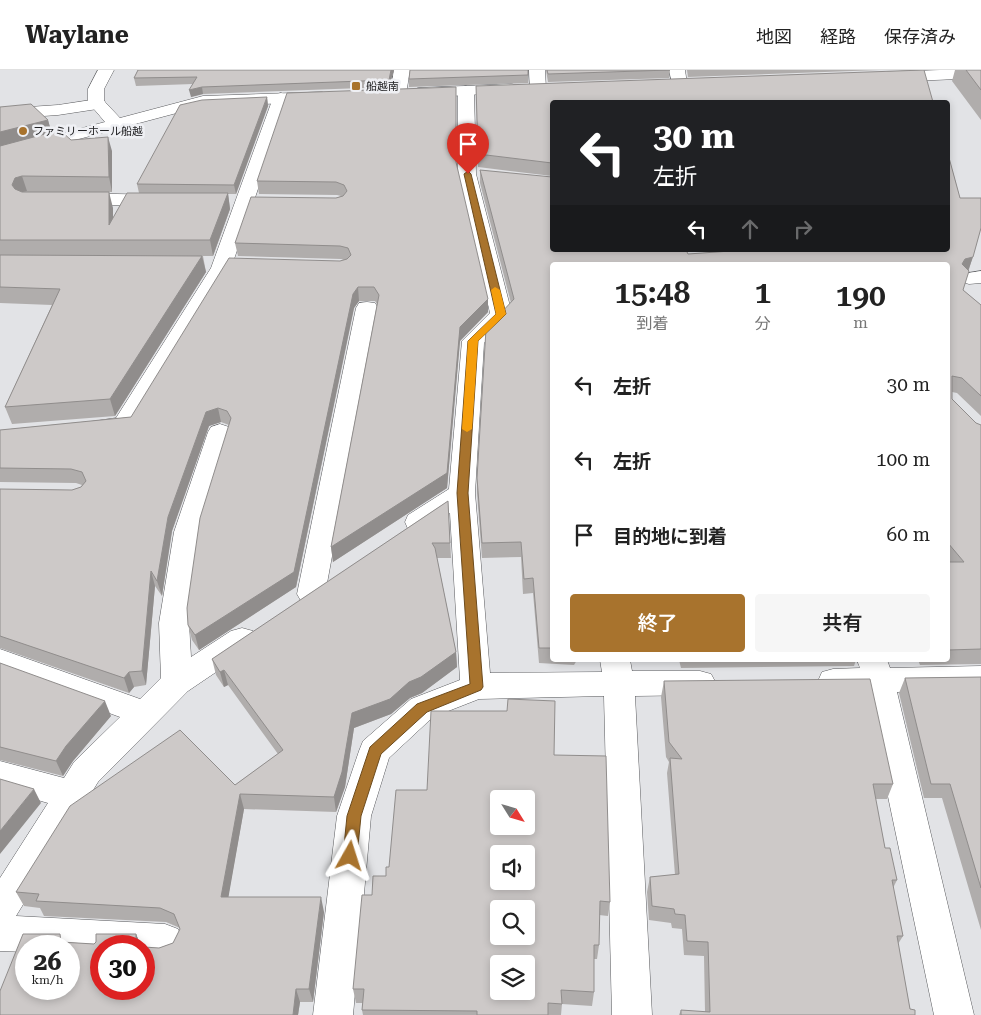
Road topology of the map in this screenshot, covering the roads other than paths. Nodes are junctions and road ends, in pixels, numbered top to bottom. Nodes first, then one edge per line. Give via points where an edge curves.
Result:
1 (106, 70) edge
2 (402, 70) edge
3 (537, 70) edge
4 (962, 72) edge
5 (981, 73) edge
6 (678, 77) edge
7 (872, 77) edge
8 (697, 84) edge
9 (660, 85) edge
10 (556, 88) edge
11 (538, 89) junction
12 (466, 91) junction
13 (378, 94) edge
14 (398, 94) junction
15 (339, 96) edge
16 (281, 98) junction
17 (98, 104) junction
18 (0, 114) edge
19 (115, 123) junction
20 (0, 155) edge
21 (56, 199) edge
22 (174, 201) edge
23 (367, 308) dead end
24 (76, 429) edge
25 (220, 432) dead end
26 (462, 493) junction
27 (398, 535) edge
28 (342, 572) edge
29 (310, 594) junction
30 (0, 661) edge
31 (875, 670) edge
32 (617, 672) edge
33 (981, 678) edge
34 (809, 681) edge
35 (177, 682) junction
36 (729, 682) edge
37 (476, 687) junction
38 (144, 713) junction
39 (0, 775) edge
40 (72, 795) junction
41 (0, 910) edge
42 (0, 933) edge
43 (165, 942) dead end
44 (333, 1015) edge
45 (632, 1015) edge
46 (954, 1015) edge

1 - 17 street via 96,89
2 - 14 street
3 - 11 street
4 - 5 street
4 - 7 street
6 - 8 street
6 - 9 street
10 - 11 street
11 - 12 street
12 - 14 street
12 - 26 street via 501,314 473,341
13 - 14 street
15 - 16 street
16 - 19 street via 203,102
16 - 24 street via 222,264 124,425
17 - 18 street
17 - 19 street
19 - 20 street
21 - 22 street
23 - 29 street
25 - 35 street via 188,532 174,623
26 - 27 street
26 - 37 street
28 - 29 street
29 - 35 street
30 - 38 street
31 - 33 street
31 - 34 street
31 - 46 street
32 - 36 street
32 - 37 street
32 - 45 street
35 - 38 street
37 - 44 street via 422,708 375,751 354,816
38 - 40 street via 86,772
39 - 40 street
40 - 41 street
42 - 43 street

